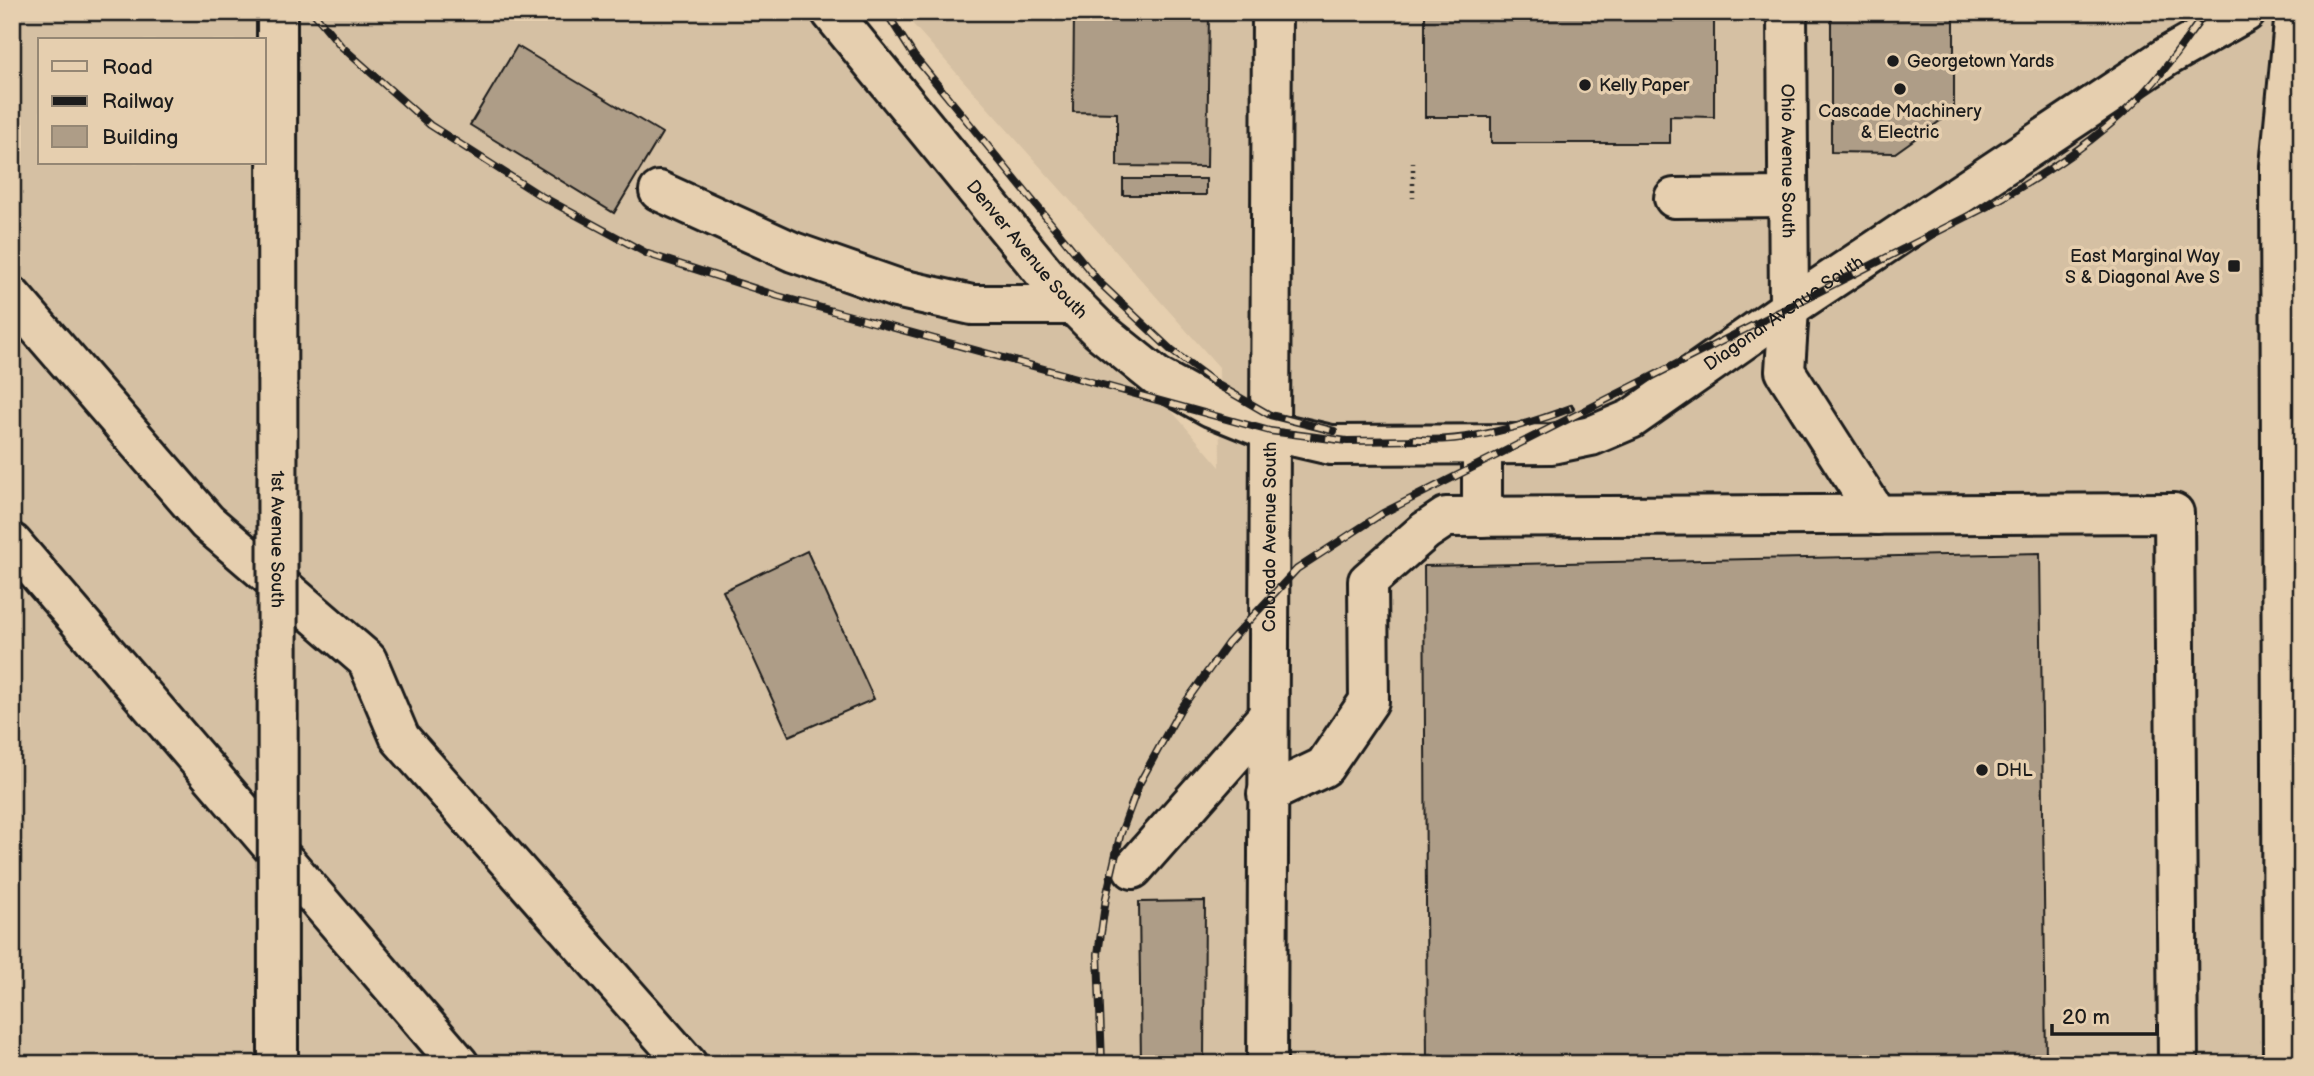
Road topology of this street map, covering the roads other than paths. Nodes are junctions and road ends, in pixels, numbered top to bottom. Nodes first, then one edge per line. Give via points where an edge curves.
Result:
1 (277, 12) edge
2 (831, 12) edge
3 (1272, 12) edge
4 (1787, 12) edge
5 (2246, 12) edge
6 (2295, 12) edge
7 (659, 191) dead end
8 (1788, 197) junction
9 (1674, 198) dead end
10 (12, 297) edge
11 (1074, 305) junction
12 (1789, 308) junction
13 (1270, 432) junction
14 (1482, 445) junction
15 (1877, 515) junction
16 (1482, 517) junction
17 (12, 543) edge
18 (1268, 716) junction
19 (1267, 794) junction
20 (1133, 869) dead end
21 (278, 1064) edge
22 (459, 1064) edge
23 (687, 1064) edge
24 (1267, 1064) edge
25 (2178, 1064) edge
26 (2283, 1064) edge

1 - 21 main road, 1st Avenue South, bridge
2 - 11 main road, Denver Avenue South
3 - 13 main road, Colorado Avenue South
4 - 8 main road, Ohio Avenue South
5 - 12 main road, Diagonal Avenue South via 2166,57
6 - 26 main road via 2280,166
7 - 11 main road via 793,252 896,288 972,305
8 - 9 main road
8 - 12 main road, Ohio Avenue South
10 - 23 main road via 207,522 367,660 400,738
11 - 13 main road, Denver Avenue South via 1157,377
12 - 14 main road, Diagonal Avenue South via 1630,419 1591,436 1552,444
12 - 15 main road, Ohio Avenue South via 1785,371
13 - 14 main road, Diagonal Avenue South via 1331,445
13 - 18 main road, Colorado Avenue South
14 - 16 main road
15 - 16 main road
15 - 25 main road via 2175,513
16 - 19 main road via 1446,517 1367,582 1370,701 1324,767
17 - 22 main road
18 - 19 main road, Colorado Avenue South
18 - 20 main road
19 - 24 main road, Colorado Avenue South

